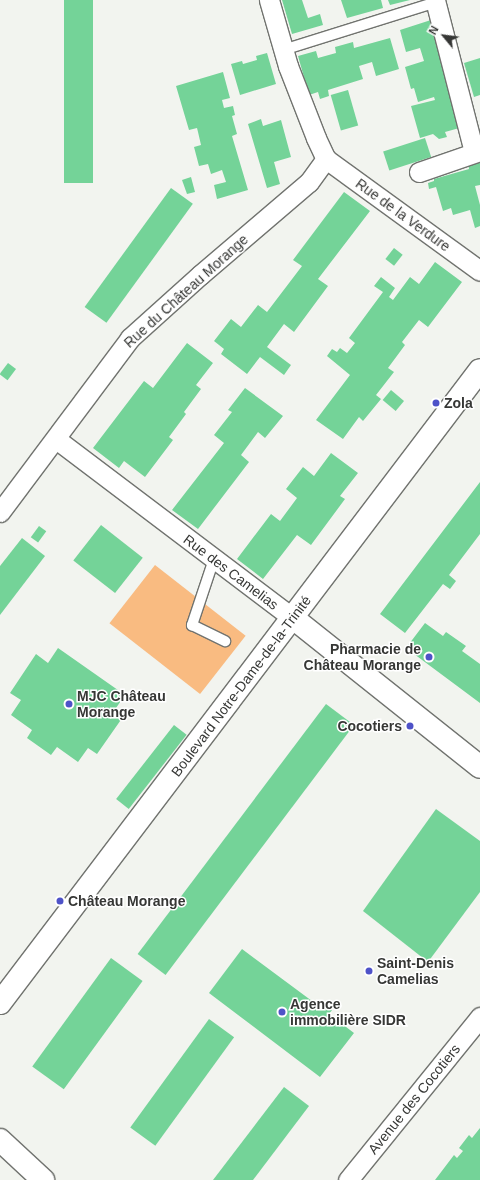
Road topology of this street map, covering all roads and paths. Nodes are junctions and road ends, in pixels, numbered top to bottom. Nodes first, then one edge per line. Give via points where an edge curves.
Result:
1 (269, 0) edge
2 (435, 1) edge
3 (284, 50) junction
4 (477, 152) edge
5 (326, 159) junction
6 (419, 172) dead end
7 (480, 271) edge
8 (480, 370) edge
9 (56, 439) junction
10 (0, 512) edge
11 (214, 559) junction
12 (293, 618) junction
13 (225, 641) dead end
14 (480, 767) edge
15 (0, 1002) edge
16 (480, 1017) edge
17 (480, 1035) edge
18 (2, 1138) edge
19 (43, 1180) edge
20 (348, 1180) edge
21 (363, 1180) edge

1 - 3 street
2 - 3 lane
2 - 4 street
3 - 5 street
4 - 6 street
5 - 7 street, Rue de la Verdure
5 - 9 street, Rue du Château Morange via 309,182 200,274 130,338
8 - 12 street, Boulevard Notre-Dame-de-la-Trinité
9 - 10 street, Rue du Château Morange
9 - 11 street, Rue des Camelias
11 - 12 street, Rue des Camelias
11 - 13 lane via 192,625
12 - 14 street, Rue des Camelias
12 - 15 street, Boulevard Notre-Dame-de-la-Trinité
16 - 20 street, Avenue des Cocotiers
17 - 21 street, Avenue des Cocotiers
18 - 19 street

